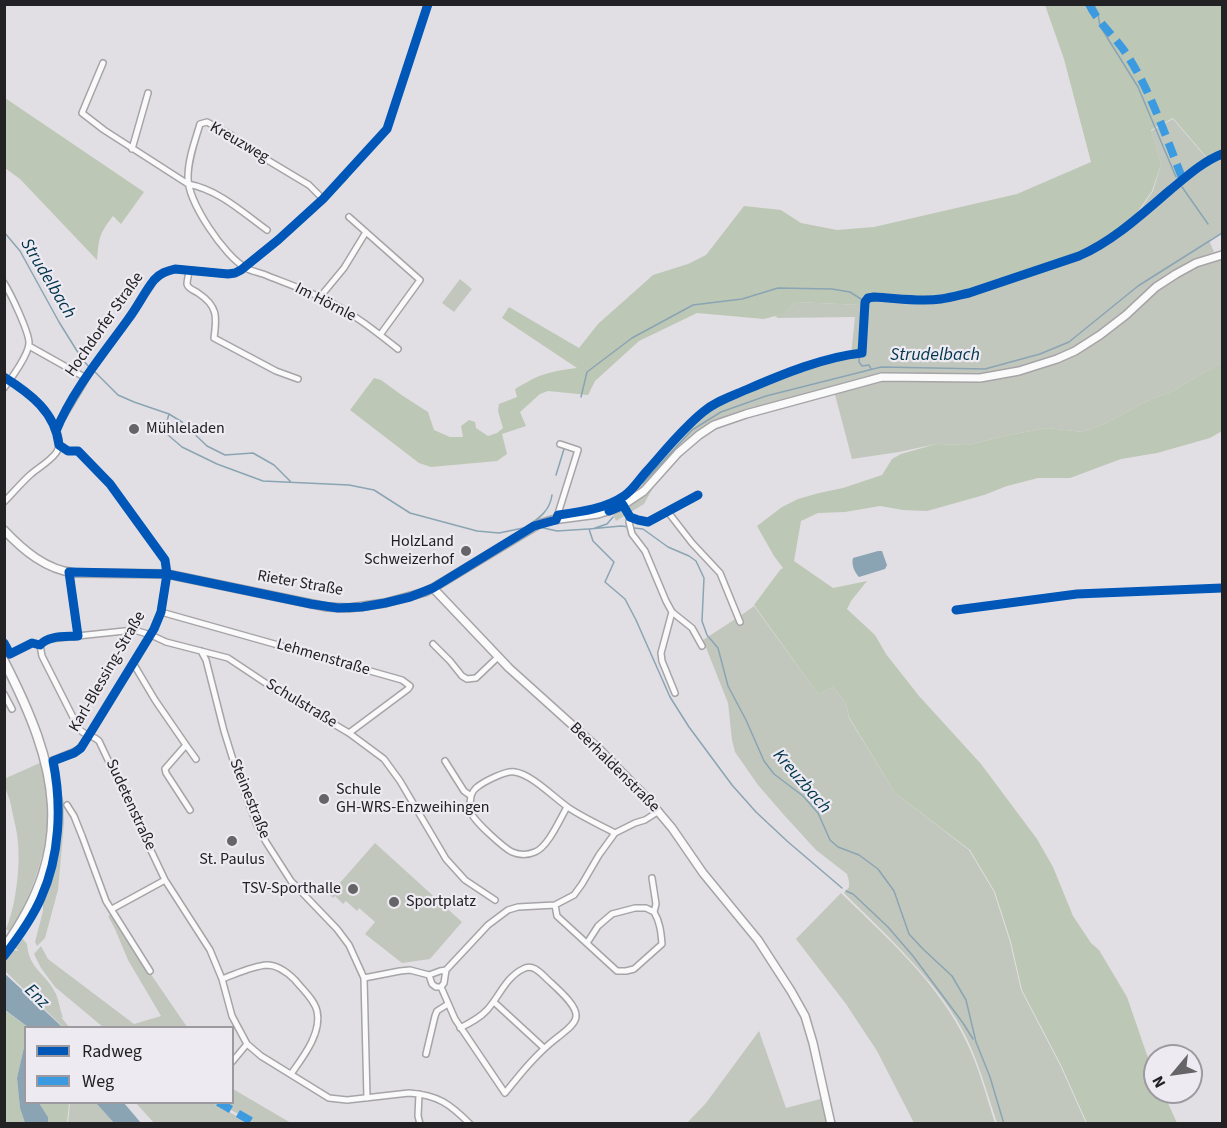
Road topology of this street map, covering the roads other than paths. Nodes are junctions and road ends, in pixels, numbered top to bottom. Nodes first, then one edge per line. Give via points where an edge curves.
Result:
1 (103, 63) dead end
2 (148, 93) dead end
3 (132, 148) junction
4 (344, 177) dead end
5 (188, 184) junction
6 (323, 199) junction
7 (349, 218) dead end
8 (267, 230) dead end
9 (366, 232) junction
10 (1222, 255) edge
11 (244, 267) junction
12 (189, 270) junction
13 (4, 282) edge
14 (320, 297) junction
15 (380, 335) junction
16 (29, 346) junction
17 (398, 349) dead end
18 (86, 378) junction
19 (7, 379) edge
20 (298, 379) dead end
21 (4, 388) edge
22 (56, 431) junction
23 (564, 445) dead end
24 (698, 495) dead end
25 (4, 502) edge
26 (623, 505) junction
27 (668, 512) junction
28 (629, 519) junction
29 (556, 520) junction
30 (4, 530) edge
31 (69, 572) junction
32 (167, 574) junction
33 (433, 588) junction
34 (160, 612) junction
35 (672, 612) junction
36 (740, 622) dead end
37 (151, 635) junction
38 (78, 636) junction
39 (40, 645) joint
40 (433, 645) dead end
41 (702, 646) dead end
42 (201, 651) junction
43 (498, 657) junction
44 (4, 662) edge
45 (133, 663) junction
46 (675, 693) dead end
47 (4, 694) edge
48 (12, 709) dead end
49 (349, 733) junction
50 (89, 736) junction
51 (186, 745) junction
52 (196, 759) dead end
53 (445, 761) dead end
54 (46, 763) junction
55 (471, 796) junction
56 (67, 805) dead end
57 (567, 807) junction
58 (190, 810) dead end
59 (658, 811) junction
60 (615, 833) junction
61 (652, 878) dead end
62 (165, 879) junction
63 (495, 900) dead end
64 (555, 904) junction
65 (112, 909) junction
66 (654, 912) junction
67 (6, 941) edge
68 (587, 943) junction
69 (446, 970) junction
70 (150, 971) dead end
71 (429, 975) junction
72 (364, 978) junction
73 (222, 979) junction
74 (441, 987) junction
75 (494, 1002) junction
76 (448, 1004) junction
77 (460, 1028) junction
78 (247, 1044) junction
79 (544, 1048) junction
80 (426, 1054) dead end
81 (234, 1060) edge
82 (291, 1074) junction
83 (419, 1094) junction
84 (367, 1098) junction
85 (420, 1124) edge
86 (470, 1124) edge
87 (831, 1124) edge

1 - 3 street via 82,113
2 - 3 street
3 - 5 street
4 - 6 street, Hochdorfer Straße
5 - 6 street, Kreuzweg via 200,124 207,122 309,185
5 - 8 street via 220,195
5 - 11 street, Kreuzweg via 199,212 215,236
6 - 11 street, Hochdorfer Straße
7 - 9 street
9 - 14 street
9 - 15 street via 420,280
10 - 26 street, Rieter Straße via 1184,269 1091,341 1042,365 980,378 882,377 722,422 693,440 644,491
11 - 12 street, Hochdorfer Straße via 228,274
11 - 14 street, Im Hörnle
12 - 18 street, Hochdorfer Straße via 166,271 155,279
12 - 20 street via 187,285 206,298 216,315 214,338
13 - 16 street
14 - 15 street, Im Hörnle
15 - 17 street, Im Hörnle
16 - 18 street
16 - 19 street
18 - 22 street, Hochdorfer Straße
19 - 21 street
19 - 22 street via 47,412
22 - 25 street via 57,451
23 - 29 street via 579,450
24 - 27 street
26 - 28 street
26 - 29 street, Rieter Straße via 598,514
27 - 28 street via 648,522
27 - 36 street via 720,573
28 - 35 street via 632,534 645,551
29 - 33 street, Rieter Straße via 529,529
30 - 31 street, Rieter Straße via 34,556 53,568
31 - 32 street, Rieter Straße
31 - 38 street
32 - 33 street, Rieter Straße via 338,608 385,603
32 - 34 street, Karl-Blessing-Straße
33 - 43 street, Beerhaldenstraße
34 - 37 street, Karl-Blessing-Straße
34 - 49 street, Lehmenstraße via 402,680 410,686
35 - 41 street via 689,625
35 - 46 street via 661,653
37 - 38 street, Schulstraße via 134,630
37 - 42 street, Schulstraße
37 - 45 street, Karl-Blessing-Straße
38 - 39 street, Schulstraße via 49,639
39 - 50 street, Sudetenstraße via 79,729
40 - 43 street via 467,679 476,678
42 - 49 street, Schulstraße via 228,658
42 - 72 street, Steinestraße via 234,763 261,833 291,880 349,945
43 - 59 street, Beerhaldenstraße via 600,750
44 - 54 main road via 29,712
45 - 50 street, Karl-Blessing-Straße
45 - 51 street
47 - 48 street
49 - 63 street, Schulstraße via 392,768 447,859 465,880
50 - 54 street, Karl-Blessing-Straße via 78,750
50 - 62 street, Sudetenstraße via 99,741
51 - 52 street
51 - 58 street via 165,769
53 - 55 street
54 - 67 main road via 52,807 49,853 36,895
55 - 57 street via 478,786 511,771 534,782
55 - 57 street via 473,817 515,854 538,851
56 - 65 street
57 - 60 street
59 - 60 street
59 - 87 street, Beerhaldenstraße via 752,932 797,1000 813,1043
60 - 64 street via 574,895
61 - 66 street
62 - 65 street
62 - 73 street, Sudetenstraße via 210,950
64 - 68 street via 557,916
64 - 69 street via 508,910 488,925
65 - 70 street
66 - 68 street via 635,908 612,914
66 - 68 street via 662,944 634,969 617,971
69 - 71 street
69 - 74 street
71 - 72 street via 410,970
71 - 74 street via 432,984
72 - 84 street, Steinestraße
73 - 78 street, Sudetenstraße via 232,1016
73 - 82 street via 269,965 290,975 313,1003 316,1029
74 - 76 street
75 - 77 street via 481,1017
75 - 79 street
75 - 79 street via 521,970 528,967 542,974 566,997 576,1017
76 - 77 street
76 - 80 street via 437,1011
77 - 79 street via 505,1093
78 - 81 street
78 - 82 street, Sudetenstraße
82 - 84 street, Sudetenstraße via 329,1098
83 - 84 street, Sudetenstraße
83 - 85 street
83 - 86 street, Sudetenstraße via 443,1101

